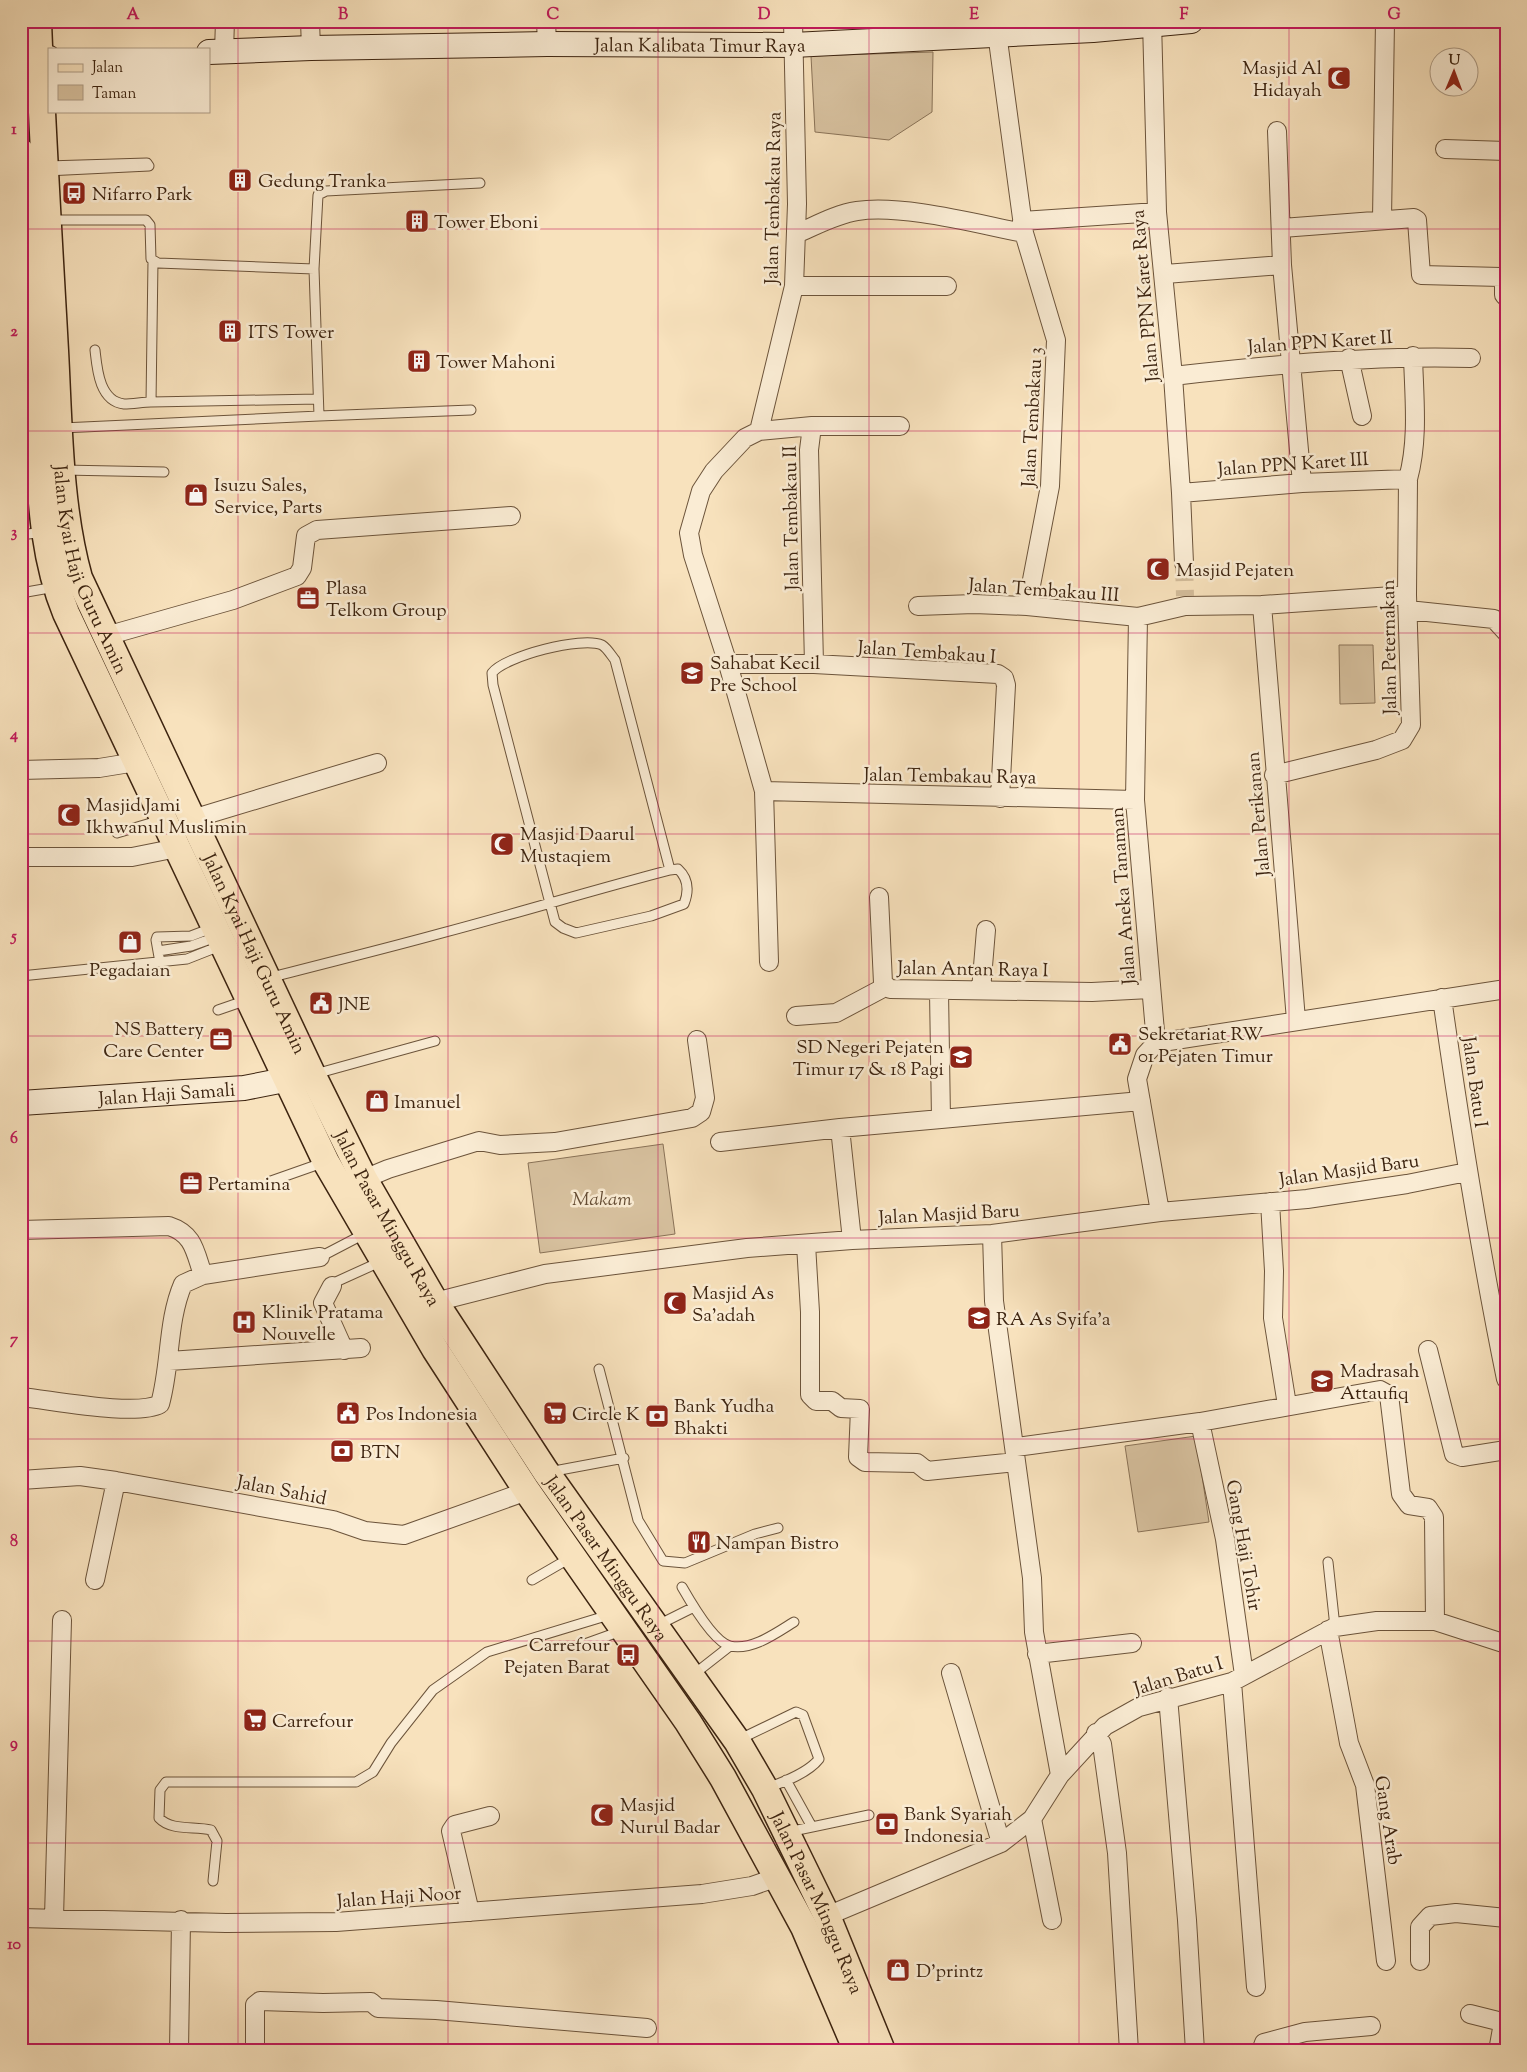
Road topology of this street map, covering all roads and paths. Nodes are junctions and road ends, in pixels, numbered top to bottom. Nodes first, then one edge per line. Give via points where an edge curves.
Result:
1 (38, 21) edge
2 (225, 21) edge
3 (310, 21) edge
4 (793, 21) edge
5 (1190, 21) edge
6 (1385, 21) edge
7 (1152, 23) edge
8 (1093, 25) edge
9 (1044, 26) edge
10 (546, 32) edge
11 (997, 33) junction
12 (793, 45) junction
13 (312, 48) junction
14 (217, 52) edge
15 (36, 59) edge
16 (1277, 131) dead end
17 (1445, 149) dead end
18 (1506, 151) edge
19 (21, 152) edge
20 (44, 168) junction
21 (480, 183) dead end
22 (22, 189) edge
23 (1157, 212) junction
24 (1382, 219) junction
25 (47, 220) junction
26 (1023, 227) junction
27 (1282, 228) junction
28 (796, 234) junction
29 (24, 251) edge
30 (153, 261) junction
31 (1282, 266) junction
32 (314, 269) junction
33 (1165, 274) junction
34 (794, 286) junction
35 (947, 286) dead end
36 (1506, 297) edge
37 (26, 326) edge
38 (95, 350) dead end
39 (1413, 356) junction
40 (1350, 358) junction
41 (1471, 358) dead end
42 (1291, 362) junction
43 (27, 366) edge
44 (1173, 376) junction
45 (318, 399) junction
46 (151, 402) junction
47 (471, 410) dead end
48 (319, 416) junction
49 (1362, 416) dead end
50 (36, 420) junction
51 (812, 426) junction
52 (900, 426) dead end
53 (759, 432) junction
54 (38, 465) edge
55 (164, 472) dead end
56 (1408, 479) junction
57 (1302, 483) junction
58 (1182, 493) junction
59 (510, 516) dead end
60 (34, 533) edge
61 (1184, 563) tunnel mouth
62 (47, 588) junction
63 (21, 592) edge
64 (1407, 602) junction
65 (1262, 605) junction
66 (918, 606) dead end
67 (1027, 606) junction
68 (1138, 617) junction
69 (1506, 632) edge
70 (106, 636) junction
71 (728, 664) junction
72 (814, 664) junction
73 (132, 763) junction
74 (377, 764) dead end
75 (21, 770) edge
76 (1274, 775) junction
77 (764, 791) junction
78 (1000, 798) junction
79 (1135, 800) junction
80 (192, 819) junction
81 (154, 822) junction
82 (116, 833) dead end
83 (170, 850) junction
84 (21, 857) edge
85 (670, 870) junction
86 (879, 896) dead end
87 (550, 903) junction
88 (986, 930) dead end
89 (219, 934) junction
90 (158, 952) junction
91 (160, 962) junction
92 (769, 962) dead end
93 (21, 976) edge
94 (266, 978) junction
95 (885, 987) junction
96 (1150, 988) junction
97 (1506, 989) edge
98 (939, 990) junction
99 (981, 990) junction
100 (1442, 998) junction
101 (796, 1016) dead end
102 (1296, 1020) junction
103 (697, 1040) dead end
104 (435, 1041) dead end
105 (1156, 1043) junction
106 (312, 1074) junction
107 (280, 1082) junction
108 (1141, 1101) junction
109 (21, 1103) edge
110 (941, 1119) junction
111 (840, 1128) junction
112 (720, 1142) dead end
113 (320, 1164) junction
114 (1467, 1172) junction
115 (364, 1179) junction
116 (271, 1181) dead end
117 (1270, 1202) junction
118 (1160, 1212) junction
119 (21, 1230) edge
120 (992, 1234) junction
121 (362, 1235) junction
122 (852, 1240) junction
123 (806, 1244) junction
124 (324, 1256) joint
125 (376, 1264) junction
126 (203, 1275) junction
127 (335, 1284) joint
128 (435, 1302) junction
129 (1428, 1350) dead end
130 (169, 1361) junction
131 (600, 1369) dead end
132 (1506, 1379) edge
133 (21, 1397) edge
134 (1287, 1406) junction
135 (1200, 1422) junction
136 (1506, 1450) edge
137 (1016, 1454) junction
138 (624, 1458) junction
139 (546, 1472) junction
140 (21, 1480) edge
141 (116, 1481) junction
142 (518, 1494) junction
143 (778, 1528) dead end
144 (567, 1560) junction
145 (1328, 1562) dead end
146 (95, 1580) dead end
147 (532, 1580) dead end
148 (682, 1587) dead end
149 (694, 1607) junction
150 (62, 1620) dead end
151 (794, 1622) dead end
152 (1435, 1622) junction
153 (610, 1625) junction
154 (656, 1627) junction
155 (1331, 1628) junction
156 (1132, 1643) dead end
157 (586, 1644) dead end
158 (1506, 1644) edge
159 (730, 1646) junction
160 (1037, 1654) junction
161 (951, 1673) dead end
162 (691, 1676) junction
163 (1238, 1679) junction
164 (1168, 1698) junction
165 (1096, 1733) junction
166 (737, 1741) junction
167 (1060, 1775) junction
168 (775, 1785) junction
169 (869, 1815) dead end
170 (490, 1816) dead end
171 (1032, 1819) junction
172 (800, 1830) junction
173 (1002, 1843) junction
174 (778, 1877) junction
175 (213, 1881) dead end
176 (470, 1912) junction
177 (827, 1916) junction
178 (21, 1918) edge
179 (54, 1918) junction
180 (1506, 1918) edge
181 (181, 1920) junction
182 (1052, 1920) dead end
183 (1386, 1961) dead end
184 (1420, 1961) dead end
185 (1256, 1987) dead end
186 (1470, 2014) dead end
187 (1504, 2023) edge
188 (1371, 2026) dead end
189 (648, 2028) dead end
190 (179, 2051) edge
191 (255, 2051) edge
192 (858, 2051) edge
193 (882, 2051) edge
194 (1129, 2051) edge
195 (1195, 2051) edge
196 (1262, 2051) edge
197 (1498, 2051) edge

1 - 15 main road, Jalan Kyai Haji Guru Amin
2 - 14 street
3 - 13 street
4 - 12 street, Jalan Tembakau Raya
5 - 7 street, Jalan Kalibata Timur Raya
6 - 24 street
7 - 8 street, Jalan Kalibata Timur Raya
7 - 23 street, Jalan PPN Karet Raya
8 - 9 street, Jalan Kalibata Timur Raya
9 - 11 street, Jalan Kalibata Timur Raya
10 - 12 street, Jalan Kalibata Timur Raya
10 - 13 street, Jalan Kalibata Timur Raya
11 - 12 street, Jalan Kalibata Timur Raya
11 - 26 street, Jalan Tembakau 3
12 - 28 street, Jalan Tembakau Raya
13 - 14 street, Jalan Kalibata Timur Raya
15 - 20 main road, Jalan Kyai Haji Guru Amin
16 - 27 street
17 - 18 street
19 - 22 main road, Jalan Kyai Haji Guru Amin
20 - 20 lane via 147,164 149,166
20 - 25 main road, Jalan Kyai Haji Guru Amin
21 - 32 lane via 326,190 318,195 316,204
22 - 29 main road, Jalan Kyai Haji Guru Amin
23 - 26 street
23 - 33 street, Jalan PPN Karet Raya
24 - 27 street
24 - 36 street via 1416,218 1421,275 1501,277
25 - 30 lane via 146,220 150,224
25 - 50 main road, Jalan Kyai Haji Guru Amin
26 - 28 street via 874,210 846,213
26 - 67 street, Jalan Tembakau 3 via 1056,340 1050,486
27 - 31 street
28 - 34 street, Jalan Tembakau Raya
29 - 37 main road, Jalan Kyai Haji Guru Amin
30 - 32 lane
30 - 46 lane
31 - 33 street
31 - 42 street
32 - 45 lane
33 - 44 street, Jalan PPN Karet Raya
34 - 35 street
34 - 53 street, Jalan Tembakau Raya
37 - 43 main road, Jalan Kyai Haji Guru Amin
38 - 46 lane via 98,379 106,393 122,404
39 - 40 street, Jalan PPN Karet II
39 - 41 street, Jalan PPN Karet II
39 - 56 street, Jalan Peternakan via 1414,440
40 - 42 street, Jalan PPN Karet II
40 - 49 street
42 - 44 street, Jalan PPN Karet II
42 - 57 street
43 - 50 main road, Jalan Kyai Haji Guru Amin
44 - 58 street, Jalan PPN Karet Raya
45 - 46 lane
45 - 48 lane
47 - 48 lane
48 - 50 lane
50 - 54 main road, Jalan Kyai Haji Guru Amin
51 - 52 street
51 - 53 street, Jalan Tembakau II
51 - 72 street, Jalan Tembakau II via 809,450
53 - 71 street via 746,438 714,471 701,492 689,533
54 - 55 lane
54 - 60 main road, Jalan Kyai Haji Guru Amin
54 - 70 main road, Jalan Kyai Haji Guru Amin
56 - 57 street, Jalan PPN Karet III
56 - 64 street, Jalan Peternakan
57 - 58 street, Jalan PPN Karet III
58 - 61 street, Jalan PPN Karet Raya
59 - 70 street via 316,530 306,536 302,568 297,576 233,600
60 - 62 main road, Jalan Kyai Haji Guru Amin via 49,563
62 - 63 lane
62 - 73 main road, Jalan Kyai Haji Guru Amin
64 - 65 street
64 - 69 street via 1494,619
64 - 76 street, Jalan Peternakan via 1411,725 1402,740 1376,750
65 - 68 street via 1185,601
65 - 76 street, Jalan Perikanan
66 - 67 street, Jalan Tembakau III
67 - 68 street, Jalan Tembakau III
68 - 79 street, Jalan Aneka Tanaman
70 - 80 main road, Jalan Kyai Haji Guru Amin
71 - 72 street, Jalan Tembakau I
71 - 77 street
72 - 78 street, Jalan Tembakau I via 998,674 1004,678
73 - 75 street via 99,768
73 - 81 main road, Jalan Kyai Haji Guru Amin
74 - 80 street
76 - 102 street, Jalan Perikanan
77 - 78 street, Jalan Tembakau Raya
77 - 92 street
78 - 79 street, Jalan Tembakau Raya
79 - 96 street, Jalan Aneka Tanaman
80 - 89 main road, Jalan Kyai Haji Guru Amin
81 - 82 lane
81 - 83 main road, Jalan Kyai Haji Guru Amin
83 - 84 street via 140,856
83 - 89 main road, Jalan Kyai Haji Guru Amin
85 - 87 lane
85 - 87 lane via 678,869 685,875 688,894 684,904 651,916 576,933 555,922
85 - 87 lane via 609,651 602,645 592,644 556,646 514,657 497,666 492,673 493,685
86 - 95 street, Jalan Antan Raya I
87 - 94 lane
88 - 99 street
89 - 90 lane via 191,946
89 - 90 lane via 158,936
89 - 91 lane via 187,960
89 - 94 main road, Jalan Kyai Haji Guru Amin
89 - 107 main road, Jalan Kyai Haji Guru Amin via 234,1004
90 - 91 lane
91 - 93 lane
94 - 106 main road, Jalan Kyai Haji Guru Amin
95 - 98 street, Jalan Antan Raya I
95 - 101 street via 836,1013
96 - 99 street, Jalan Antan Raya I via 1092,992
96 - 105 street, Jalan Aneka Tanaman
97 - 100 street
98 - 99 street, Jalan Antan Raya I
98 - 110 street
100 - 102 street
100 - 114 street, Jalan Batu I
102 - 105 street
103 - 115 street via 705,1098 701,1112 692,1118 555,1142 500,1146 479,1141
104 - 106 lane
105 - 108 street via 1140,1066 1137,1080
106 - 107 street, Jalan Haji Samali
106 - 115 main road, Jalan Pasar Minggu Raya
107 - 109 street, Jalan Haji Samali via 244,1088
107 - 113 main road, Jalan Pasar Minggu Raya
108 - 110 street
108 - 118 street
110 - 111 street
111 - 112 street
111 - 122 street
113 - 116 lane
113 - 121 main road, Jalan Pasar Minggu Raya
114 - 117 street, Jalan Masjid Baru
114 - 132 street, Jalan Batu I
115 - 128 main road, Jalan Pasar Minggu Raya
117 - 118 street, Jalan Masjid Baru
117 - 134 street via 1273,1318
118 - 120 street, Jalan Masjid Baru
119 - 126 street via 169,1226 182,1230 190,1239
120 - 122 street, Jalan Masjid Baru
120 - 137 street via 1000,1356
121 - 124 lane
121 - 125 main road, Jalan Pasar Minggu Raya
122 - 123 street, Jalan Masjid Baru
123 - 128 street, Jalan Masjid Baru via 747,1248 545,1274
123 - 137 street via 810,1395 816,1400 832,1401 841,1408 860,1409 858,1457 865,1462 917,1463 927,1471
124 - 126 street
125 - 127 lane
125 - 142 main road, Jalan Pasar Minggu Raya via 414,1317
126 - 130 street via 183,1284 178,1297
127 - 130 street via 323,1303 353,1349
128 - 139 main road, Jalan Pasar Minggu Raya
129 - 136 street via 1454,1454 1462,1457
130 - 133 street via 160,1404 151,1409
131 - 138 lane
134 - 135 street
134 - 152 street via 1380,1390 1389,1395 1402,1494 1409,1505 1428,1508 1434,1517
135 - 137 street
135 - 163 street, Gang Haji Tohir via 1225,1539
137 - 160 street via 1032,1578
138 - 139 lane
138 - 143 lane via 638,1520 663,1561 685,1563
139 - 154 main road, Jalan Pasar Minggu Raya
140 - 141 street, Jalan Sahid via 80,1476
141 - 142 street, Jalan Sahid via 333,1520 365,1531 404,1535
141 - 146 street
142 - 144 main road, Jalan Pasar Minggu Raya
144 - 147 lane
144 - 153 main road, Jalan Pasar Minggu Raya
145 - 155 lane
148 - 149 lane
149 - 154 lane
149 - 159 lane via 718,1638
150 - 179 street
151 - 159 lane via 750,1645
152 - 155 street, Jalan Batu I via 1377,1621
152 - 158 street, Jalan Batu I
153 - 157 lane
153 - 174 main road, Jalan Pasar Minggu Raya via 688,1722
153 - 175 lane via 558,1631 488,1652 433,1690 391,1743 373,1772 356,1782 166,1782 160,1790 159,1818 171,1825 211,1830 217,1841
154 - 162 main road, Jalan Pasar Minggu Raya
155 - 163 street, Jalan Batu I
155 - 183 street, Gang Arab via 1349,1743 1365,1785
156 - 160 street
159 - 162 lane
160 - 167 street
161 - 173 street
162 - 166 main road, Jalan Pasar Minggu Raya
163 - 164 street, Jalan Batu I
163 - 185 street, Gang Haji Tohir
164 - 165 street, Jalan Batu I via 1139,1707
164 - 195 street
165 - 167 street, Jalan Batu I
165 - 194 street via 1102,1744 1117,1853
166 - 168 main road, Jalan Pasar Minggu Raya
166 - 168 lane via 796,1712 803,1715 819,1759
167 - 171 street, Jalan Batu I
168 - 172 main road, Jalan Pasar Minggu Raya
169 - 172 lane
170 - 176 street via 454,1825 451,1830
171 - 173 street, Jalan Batu I
171 - 182 street
172 - 177 main road, Jalan Pasar Minggu Raya
173 - 177 street, Jalan Batu I
174 - 176 street, Jalan Haji Noor via 743,1888 702,1894
174 - 192 main road, Jalan Pasar Minggu Raya via 804,1927
176 - 181 street, Jalan Haji Noor via 336,1922
177 - 193 main road, Jalan Pasar Minggu Raya
178 - 179 street, Jalan Haji Noor
179 - 181 street, Jalan Haji Noor
180 - 184 street via 1456,1914 1430,1916 1420,1927
181 - 190 street
186 - 187 street
187 - 197 street
188 - 196 street via 1305,2032 1264,2043
189 - 191 street via 378,2008 371,2002 260,2001 255,2005

